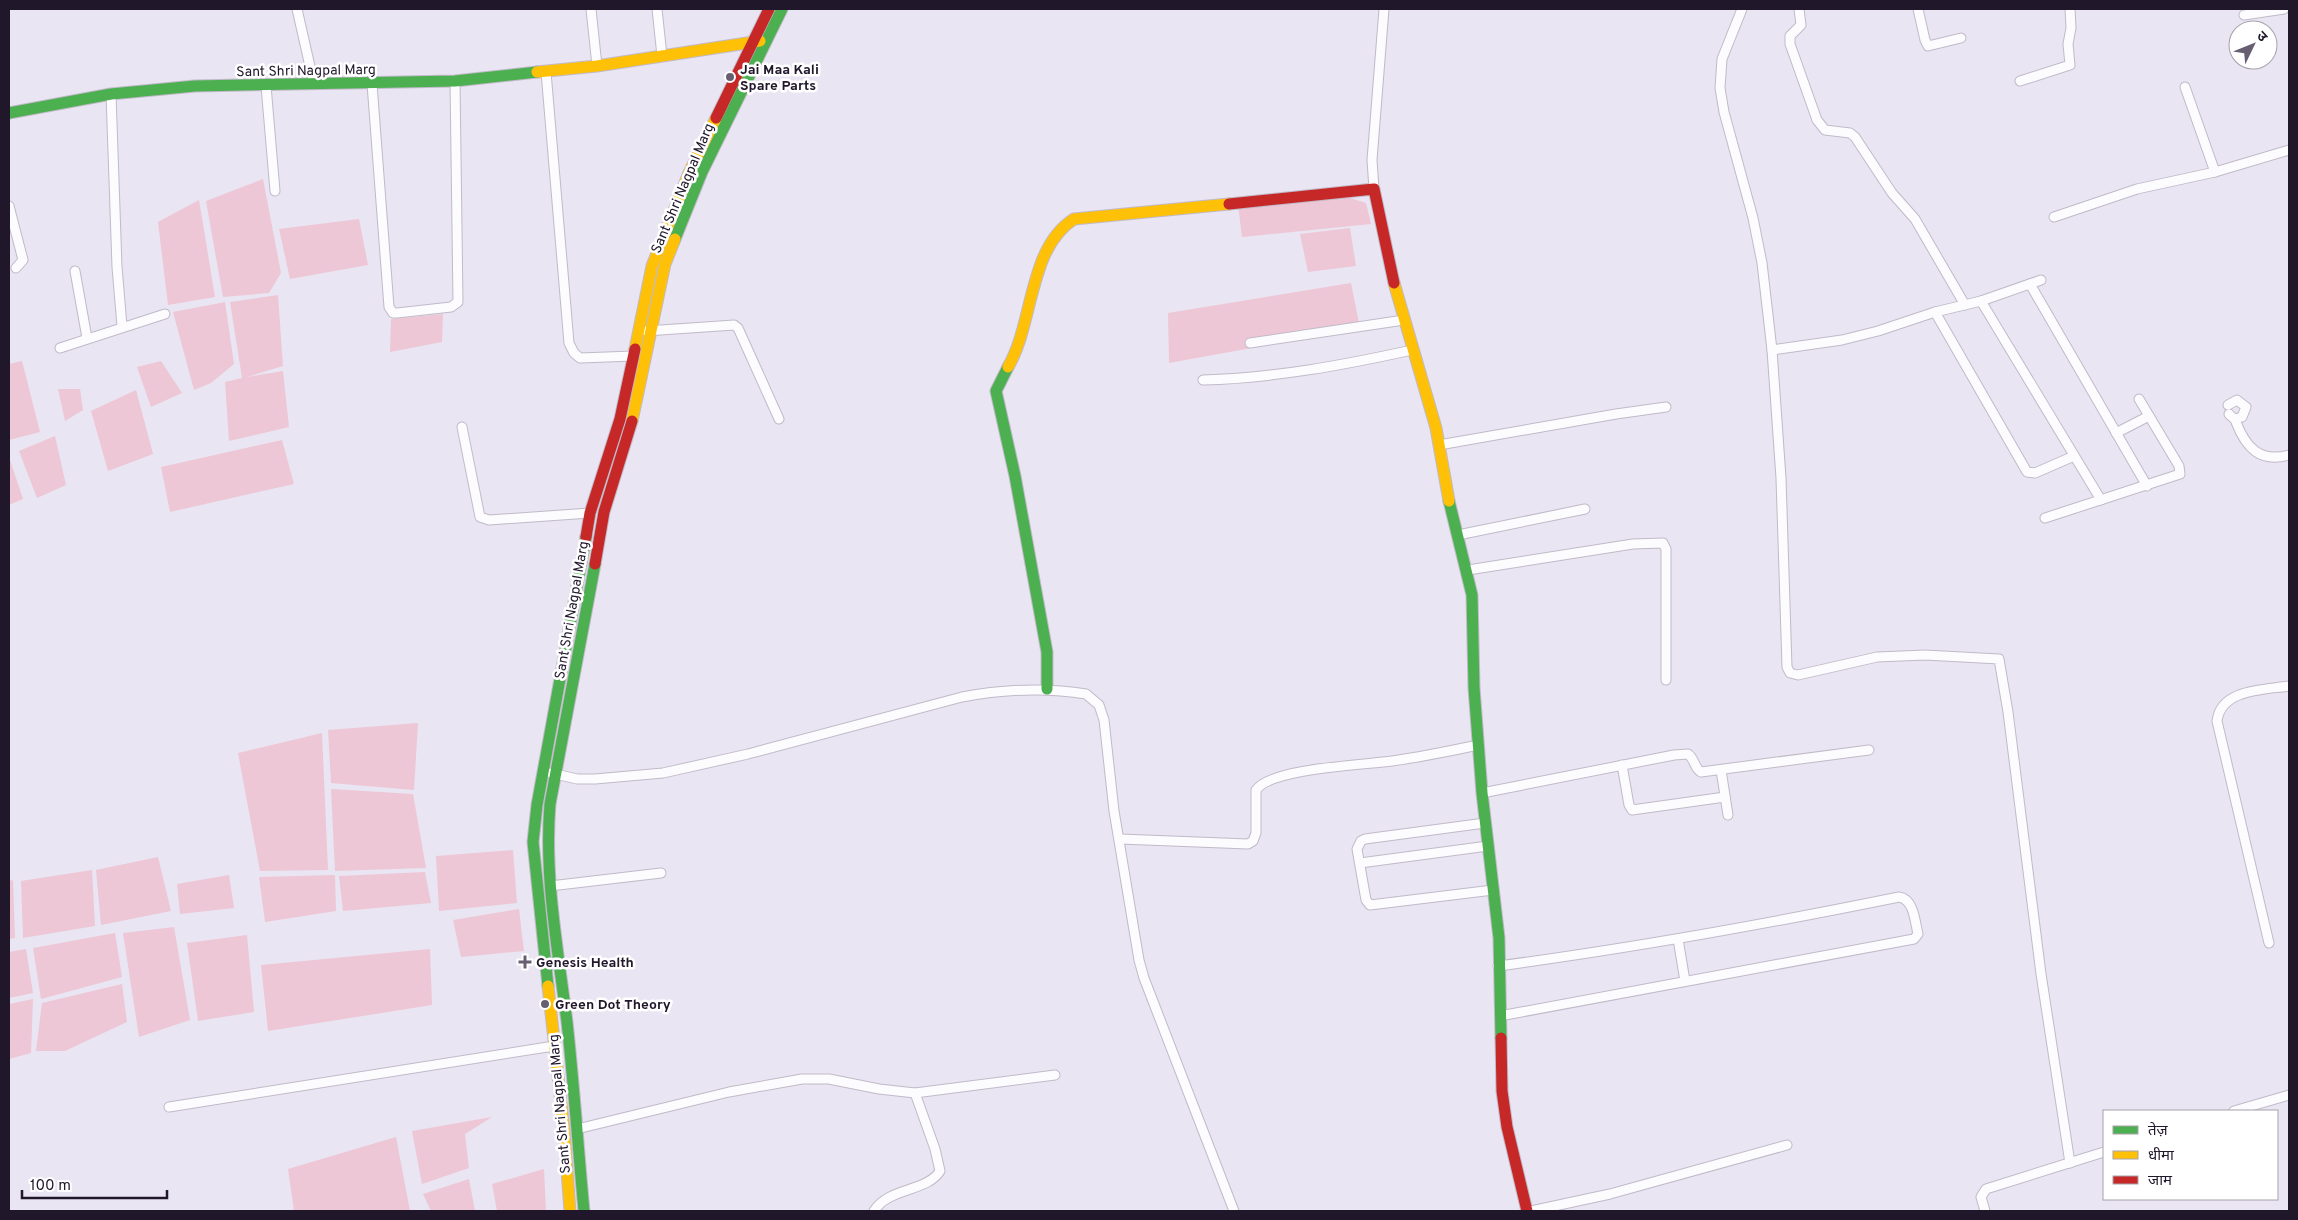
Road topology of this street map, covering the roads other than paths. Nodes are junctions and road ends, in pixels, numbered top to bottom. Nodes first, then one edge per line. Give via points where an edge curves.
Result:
1 (297, 9) edge
2 (591, 9) edge
3 (656, 9) edge
4 (769, 9) edge
5 (782, 9) edge
6 (1384, 9) edge
7 (1742, 9) edge
8 (1799, 9) edge
9 (1918, 9) edge
10 (2070, 9) edge
11 (2284, 9) edge
12 (2244, 15) dead end
13 (1961, 38) dead end
14 (754, 41) junction
15 (767, 41) junction
16 (662, 56) junction
17 (597, 66) junction
18 (546, 72) junction
19 (2020, 80) dead end
20 (455, 81) junction
21 (314, 84) junction
22 (372, 84) junction
23 (266, 86) junction
24 (2185, 88) dead end
25 (112, 94) junction
26 (9, 112) edge
27 (2289, 150) edge
28 (2215, 172) junction
29 (1374, 189) junction
30 (275, 191) dead end
31 (9, 206) edge
32 (2054, 217) dead end
33 (16, 268) dead end
34 (74, 271) dead end
35 (2041, 280) dead end
36 (2030, 284) junction
37 (1981, 301) junction
38 (1965, 305) junction
39 (1935, 312) junction
40 (165, 314) dead end
41 (1404, 320) junction
42 (122, 326) junction
43 (638, 330) junction
44 (651, 332) junction
45 (87, 338) junction
46 (1250, 343) dead end
47 (60, 348) dead end
48 (1412, 350) junction
49 (1772, 350) junction
50 (633, 356) junction
51 (1203, 380) dead end
52 (2139, 399) dead end
53 (1666, 408) dead end
54 (2231, 413) dead end
55 (2149, 416) junction
56 (779, 418) dead end
57 (462, 427) dead end
58 (2116, 433) junction
59 (1439, 445) junction
60 (2289, 454) edge
61 (2074, 456) junction
62 (2147, 486) junction
63 (2101, 500) junction
64 (1585, 509) dead end
65 (590, 513) junction
66 (2045, 518) dead end
67 (1458, 535) junction
68 (1468, 570) junction
69 (1666, 680) dead end
70 (2289, 686) edge
71 (1047, 689) junction
72 (1478, 745) junction
73 (1870, 750) dead end
74 (1622, 764) junction
75 (1721, 770) junction
76 (543, 771) junction
77 (556, 775) junction
78 (1482, 793) junction
79 (1725, 797) junction
80 (1728, 815) dead end
81 (1485, 823) junction
82 (1120, 839) junction
83 (1488, 846) junction
84 (1360, 863) junction
85 (661, 874) dead end
86 (550, 886) junction
87 (1493, 890) junction
88 (1678, 939) junction
89 (2270, 943) dead end
90 (1498, 966) junction
91 (1685, 981) junction
92 (1500, 1016) junction
93 (568, 1033) junction
94 (553, 1041) junction
95 (1055, 1076) dead end
96 (915, 1093) junction
97 (2289, 1095) edge
98 (169, 1108) dead end
99 (2237, 1110) edge
100 (577, 1129) junction
101 (1786, 1145) dead end
102 (2103, 1152) edge
103 (2070, 1162) junction
104 (570, 1211) edge
105 (584, 1211) edge
106 (874, 1211) edge
107 (1234, 1211) edge
108 (1527, 1211) edge
109 (1531, 1211) edge
110 (1985, 1211) edge

1 - 21 street
2 - 17 street
3 - 16 street
4 - 14 street, Sant Shri Nagpal Marg
5 - 15 street, Sant Shri Nagpal Marg
6 - 29 street via 1372,160
7 - 49 street via 1722,58 1720,88 1761,251
8 - 38 street via 1801,25 1790,36 1790,44 1817,120 1825,130 1853,135 1892,193 1915,219
9 - 13 street via 1928,46
10 - 19 street via 2070,65
11 - 12 street
14 - 15 street, Sant Shri Nagpal Marg
14 - 16 street, Sant Shri Nagpal Marg
14 - 43 street, Sant Shri Nagpal Marg via 689,173 652,266
15 - 44 street, Sant Shri Nagpal Marg via 702,172 665,264
16 - 17 street, Sant Shri Nagpal Marg
17 - 18 street, Sant Shri Nagpal Marg
18 - 20 street, Sant Shri Nagpal Marg
18 - 50 street via 569,343 580,358
20 - 22 street, Sant Shri Nagpal Marg
20 - 22 street via 458,302 451,306 397,313 392,313 389,307
21 - 22 street, Sant Shri Nagpal Marg
21 - 23 street, Sant Shri Nagpal Marg
23 - 25 street, Sant Shri Nagpal Marg via 195,86
23 - 30 street
24 - 28 street
25 - 26 street, Sant Shri Nagpal Marg
25 - 42 street
27 - 28 street
28 - 32 street via 2137,189
29 - 41 street
29 - 71 street via 1074,219 1058,230 1043,262 1017,351 996,391 1047,652
31 - 33 street via 23,260
34 - 45 street
35 - 36 street
36 - 37 street
36 - 58 street
37 - 38 street
37 - 61 street
38 - 39 street
39 - 49 street via 1842,340
39 - 61 street via 2027,472 2035,473
40 - 42 street
41 - 46 street
41 - 48 street
42 - 45 street
43 - 44 street
43 - 50 street, Sant Shri Nagpal Marg
44 - 56 street via 734,325
44 - 77 street, Sant Shri Nagpal Marg via 633,417 604,512
45 - 47 street
48 - 51 street via 1349,364
48 - 59 street
49 - 103 street via 1781,478 1787,666 1790,673 1798,675 1861,660 1904,655 1999,660
50 - 65 street, Sant Shri Nagpal Marg via 620,419
52 - 55 street
53 - 59 street
54 - 60 street via 2243,439 2258,453 2272,457
55 - 58 street
55 - 62 street via 2181,472
57 - 65 street via 480,517 489,520
58 - 62 street
59 - 67 street
61 - 63 street
62 - 63 street
63 - 66 street
64 - 67 street
65 - 76 street, Sant Shri Nagpal Marg
67 - 68 street
68 - 69 street via 1633,544 1663,543 1666,549
68 - 72 street via 1474,610
70 - 89 street via 2234,696 2220,708 2217,721
71 - 77 street via 996,691 962,697 748,754 663,773 594,779
71 - 82 street via 1086,694 1099,705 1104,720
72 - 78 street
72 - 82 street via 1392,761 1329,766 1265,782 1256,790 1256,833 1248,844
73 - 75 street
74 - 75 street via 1685,754 1692,758 1701,772
74 - 78 street
74 - 79 street via 1632,810
75 - 79 street
76 - 77 street
76 - 94 street, Sant Shri Nagpal Marg via 534,842
77 - 86 street, Sant Shri Nagpal Marg via 547,841
78 - 81 street
79 - 80 street
81 - 83 street
81 - 84 street via 1365,839 1358,849
82 - 107 street via 1144,978
83 - 84 street
83 - 87 street
84 - 87 street via 1366,900 1370,905
85 - 86 street
86 - 93 street, Sant Shri Nagpal Marg
87 - 90 street via 1499,938
88 - 90 street
88 - 91 street
88 - 91 street via 1899,897 1909,902 1918,934 1914,939
90 - 92 street
91 - 92 street
92 - 108 street via 1504,1107
93 - 94 street
93 - 100 street, Sant Shri Nagpal Marg
94 - 98 street
94 - 104 street, Sant Shri Nagpal Marg
95 - 96 street
96 - 100 street via 829,1079 802,1079 730,1092
96 - 106 street via 940,1171 930,1180 889,1198
97 - 99 street
100 - 105 street, Sant Shri Nagpal Marg
101 - 109 street via 1610,1194
102 - 103 street
103 - 110 street via 1986,1189 1981,1196

